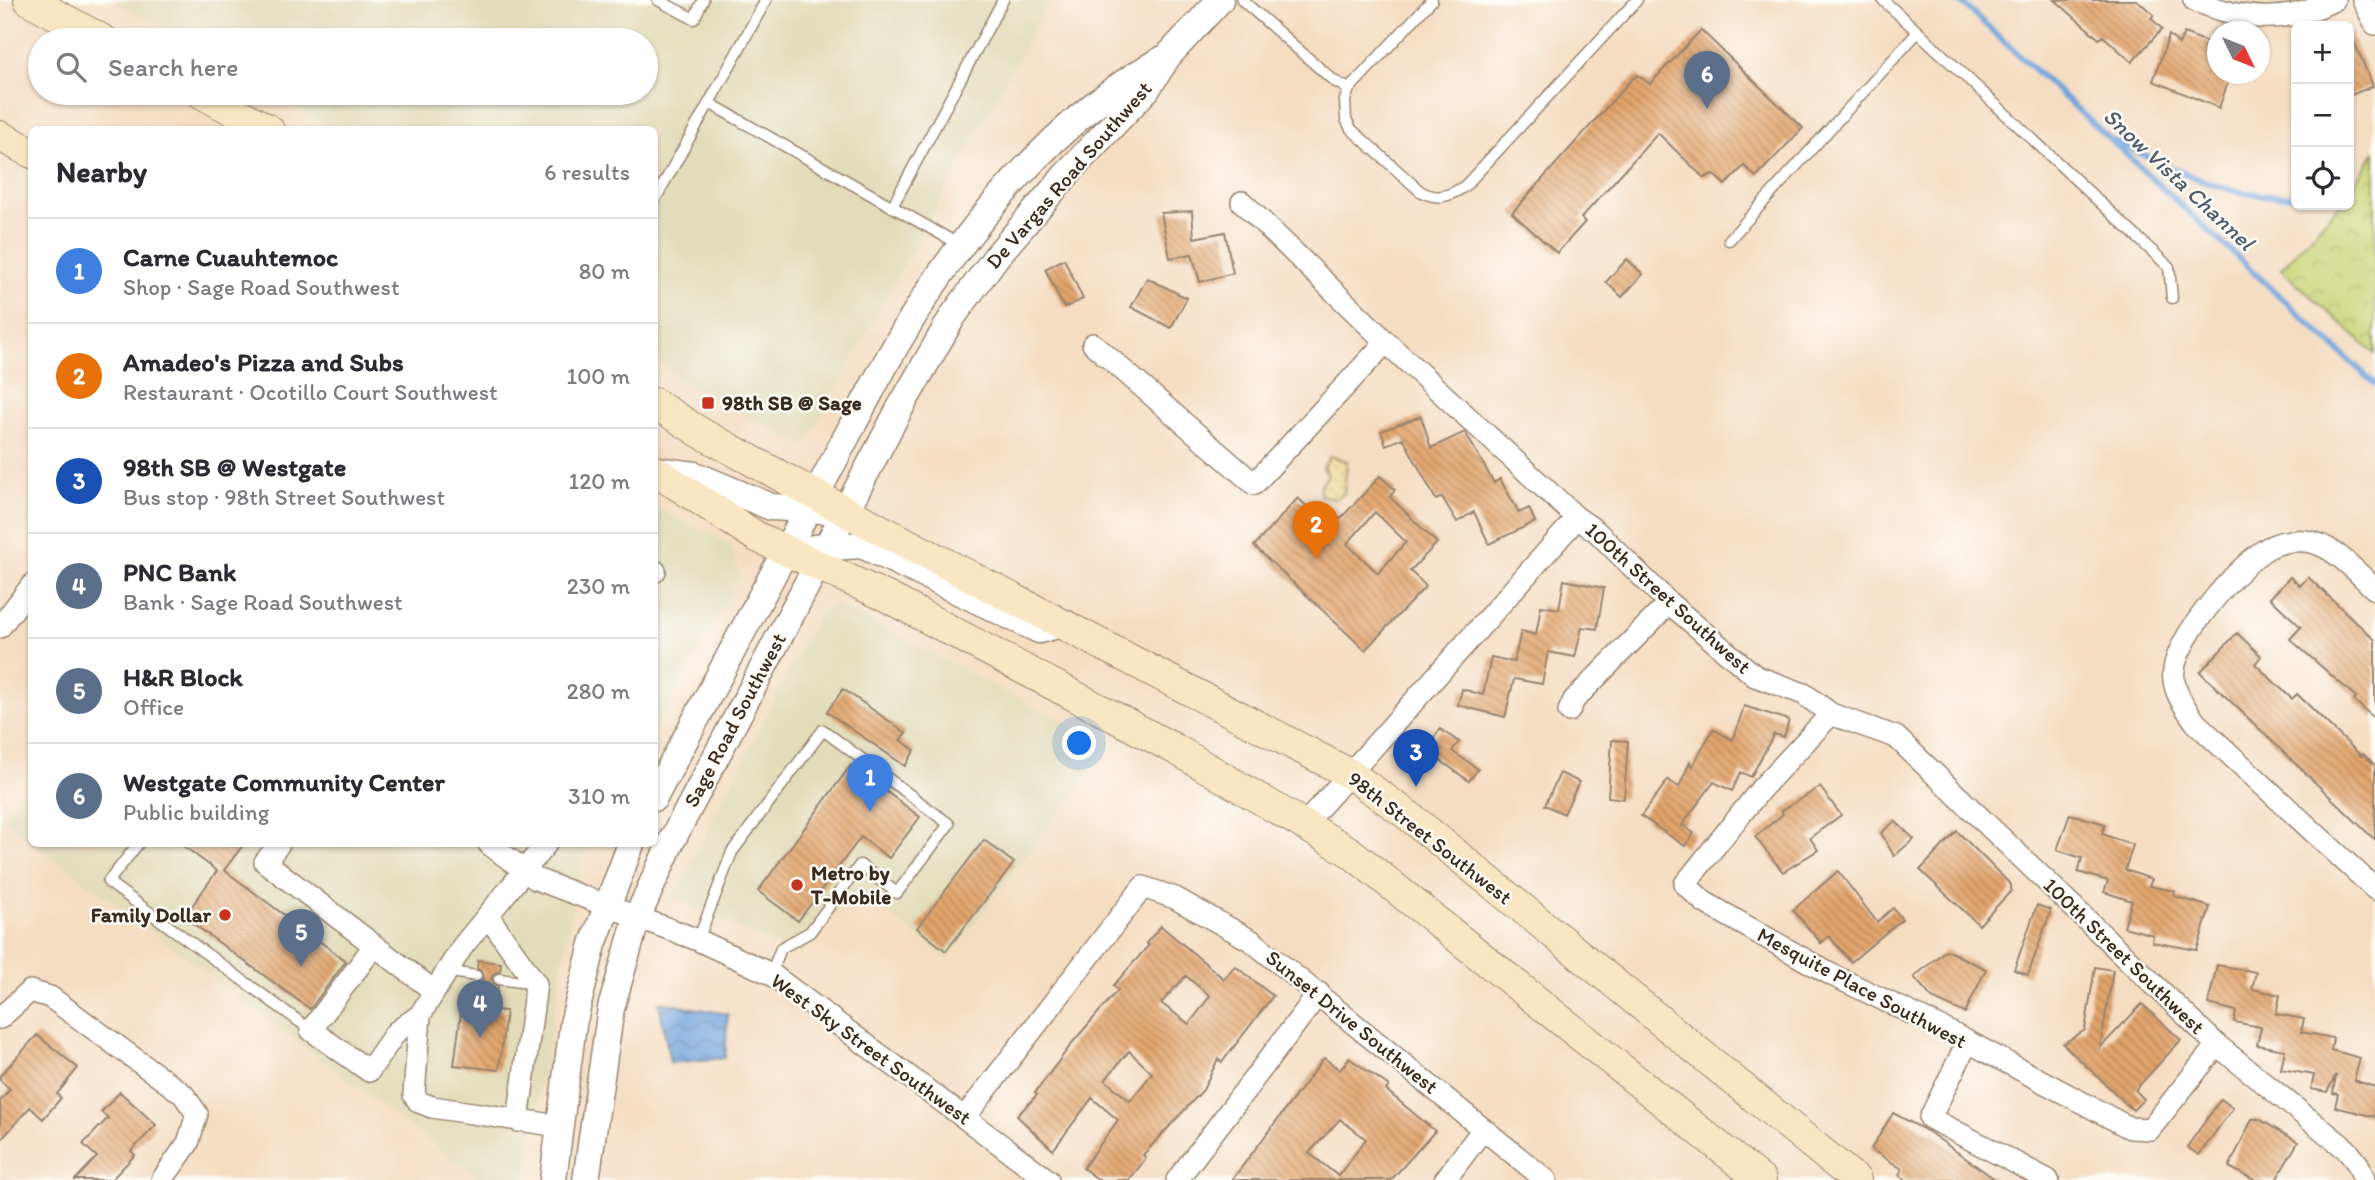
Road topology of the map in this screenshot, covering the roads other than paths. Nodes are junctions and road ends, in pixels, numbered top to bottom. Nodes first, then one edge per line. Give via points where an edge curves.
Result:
1 (29, 0) edge
2 (658, 0) edge
3 (703, 0) edge
4 (766, 0) edge
5 (1003, 0) edge
6 (1220, 0) edge
7 (1242, 0) edge
8 (1432, 0) edge
9 (1637, 0) edge
10 (1883, 0) edge
11 (2194, 0) edge
12 (2334, 0) edge
13 (2363, 0) edge
14 (2375, 24) edge
15 (81, 28) edge
16 (1918, 32) junction
17 (1168, 56) junction
18 (1349, 89) junction
19 (709, 103) junction
20 (223, 105) edge
21 (262, 126) edge
22 (0, 136) edge
23 (28, 151) edge
24 (658, 194) edge
25 (1242, 202) dead end
26 (892, 207) junction
27 (1729, 240) dead end
28 (963, 246) junction
29 (2172, 298) dead end
30 (1386, 342) junction
31 (1093, 344) dead end
32 (658, 406) edge
33 (658, 470) edge
34 (658, 472) edge
35 (811, 502) junction
36 (845, 511) junction
37 (1577, 518) junction
38 (785, 550) junction
39 (822, 557) junction
40 (2375, 589) edge
41 (28, 590) edge
42 (1670, 603) junction
43 (1065, 623) junction
44 (0, 627) edge
45 (1569, 711) dead end
46 (1832, 714) junction
47 (1350, 774) junction
48 (658, 790) edge
49 (1304, 825) junction
50 (136, 847) edge
51 (277, 847) edge
52 (493, 847) edge
53 (544, 847) edge
54 (630, 847) edge
55 (526, 871) junction
56 (2375, 889) edge
57 (605, 906) junction
58 (488, 916) junction
59 (637, 918) junction
60 (698, 940) junction
61 (374, 946) junction
62 (446, 971) junction
63 (771, 974) junction
64 (476, 976) dead end
65 (499, 979) dead end
66 (536, 984) junction
67 (434, 991) junction
68 (1319, 993) junction
69 (420, 1016) junction
70 (0, 1018) edge
71 (311, 1031) junction
72 (1967, 1043) junction
73 (2217, 1045) junction
74 (965, 1117) junction
75 (518, 1121) junction
76 (559, 1126) junction
77 (1483, 1129) junction
78 (162, 1180) edge
79 (553, 1180) edge
80 (586, 1180) edge
81 (1048, 1180) edge
82 (1177, 1180) edge
83 (1445, 1180) edge
84 (1546, 1180) edge
85 (1761, 1180) edge
86 (1856, 1180) edge
87 (2048, 1180) edge
88 (2364, 1180) edge

1 - 15 main road
2 - 3 lane via 694,19
4 - 19 lane
5 - 26 lane
6 - 17 street, De Vargas Road Southwest
7 - 18 lane
8 - 18 lane
9 - 18 lane via 1454,194 1429,196 1420,191 1351,129 1345,110
10 - 16 lane
11 - 12 street via 2227,15 2276,18
13 - 14 street
16 - 27 lane
16 - 29 lane via 2168,267
17 - 28 street, De Vargas Road Southwest via 1135,73 1056,140
17 - 36 street, De Vargas Road Southwest via 1147,89 1028,217 973,287 932,350
19 - 24 lane
19 - 26 lane
20 - 21 main road
22 - 23 main road
25 - 30 street, 100th Street Southwest
26 - 28 lane
28 - 35 street, De Vargas Road Southwest via 906,328
30 - 31 street via 1254,484
30 - 37 street, 100th Street Southwest
32 - 35 main road, 98th Street Southwest
33 - 35 street via 695,475 771,507
34 - 38 main road via 757,537
35 - 36 main road, 98th Street Southwest
35 - 38 street, Sage Road Southwest
36 - 39 street, Sage Road Southwest
36 - 43 main road, 98th Street Southwest
37 - 42 street, 100th Street Southwest
37 - 47 street
38 - 39 main road
38 - 48 street, Sage Road Southwest
39 - 43 street via 862,545 1040,630
39 - 49 main road via 889,598 1175,749
39 - 59 street, Sage Road Southwest via 672,840
40 - 56 street via 2330,550 2307,541 2267,548 2192,625 2173,672 2179,698 2196,723
41 - 44 street
42 - 45 street via 1574,700
42 - 46 street, 100th Street Southwest via 1755,676 1804,694
43 - 47 main road, 98th Street Southwest
46 - 72 street, Mesquite Place Southwest via 1762,789 1685,884 1704,902 1830,974
46 - 73 street, 100th Street Southwest via 1896,737
47 - 49 street
47 - 86 main road, 98th Street Southwest via 1409,816
49 - 85 main road via 1350,852
50 - 71 lane via 108,882
51 - 61 street via 265,862
52 - 55 street, West Sky Street Southwest
53 - 55 street
54 - 57 street
55 - 57 street, West Sky Street Southwest
55 - 58 street
57 - 59 street, West Sky Street Southwest
57 - 76 street via 573,1024
58 - 62 street
58 - 66 street
59 - 60 street, West Sky Street Southwest
59 - 80 street, Sage Road Southwest via 611,1008
60 - 63 street, West Sky Street Southwest
60 - 63 lane via 732,852 823,730 949,824 897,893 860,865 810,932 780,948
61 - 67 street
61 - 71 street
62 - 64 lane
62 - 67 street
63 - 74 street, West Sky Street Southwest
65 - 66 lane
66 - 75 street
67 - 69 street
68 - 74 street, Sunset Drive Southwest via 1252,941 1175,898 1143,887
68 - 77 street, Sunset Drive Southwest
68 - 82 street
69 - 71 street via 396,1032 369,1071
69 - 75 street via 414,1095 419,1102
70 - 78 street via 30,991 50,997 183,1094 197,1114 188,1143
72 - 73 street, Mesquite Place Southwest via 2130,1128 2150,1129
72 - 87 street via 1930,1118
73 - 88 street, 100th Street Southwest via 2346,1149
74 - 81 street, West Sky Street Southwest
75 - 76 street
76 - 79 street
77 - 83 street
77 - 84 street, Sunset Drive Southwest

